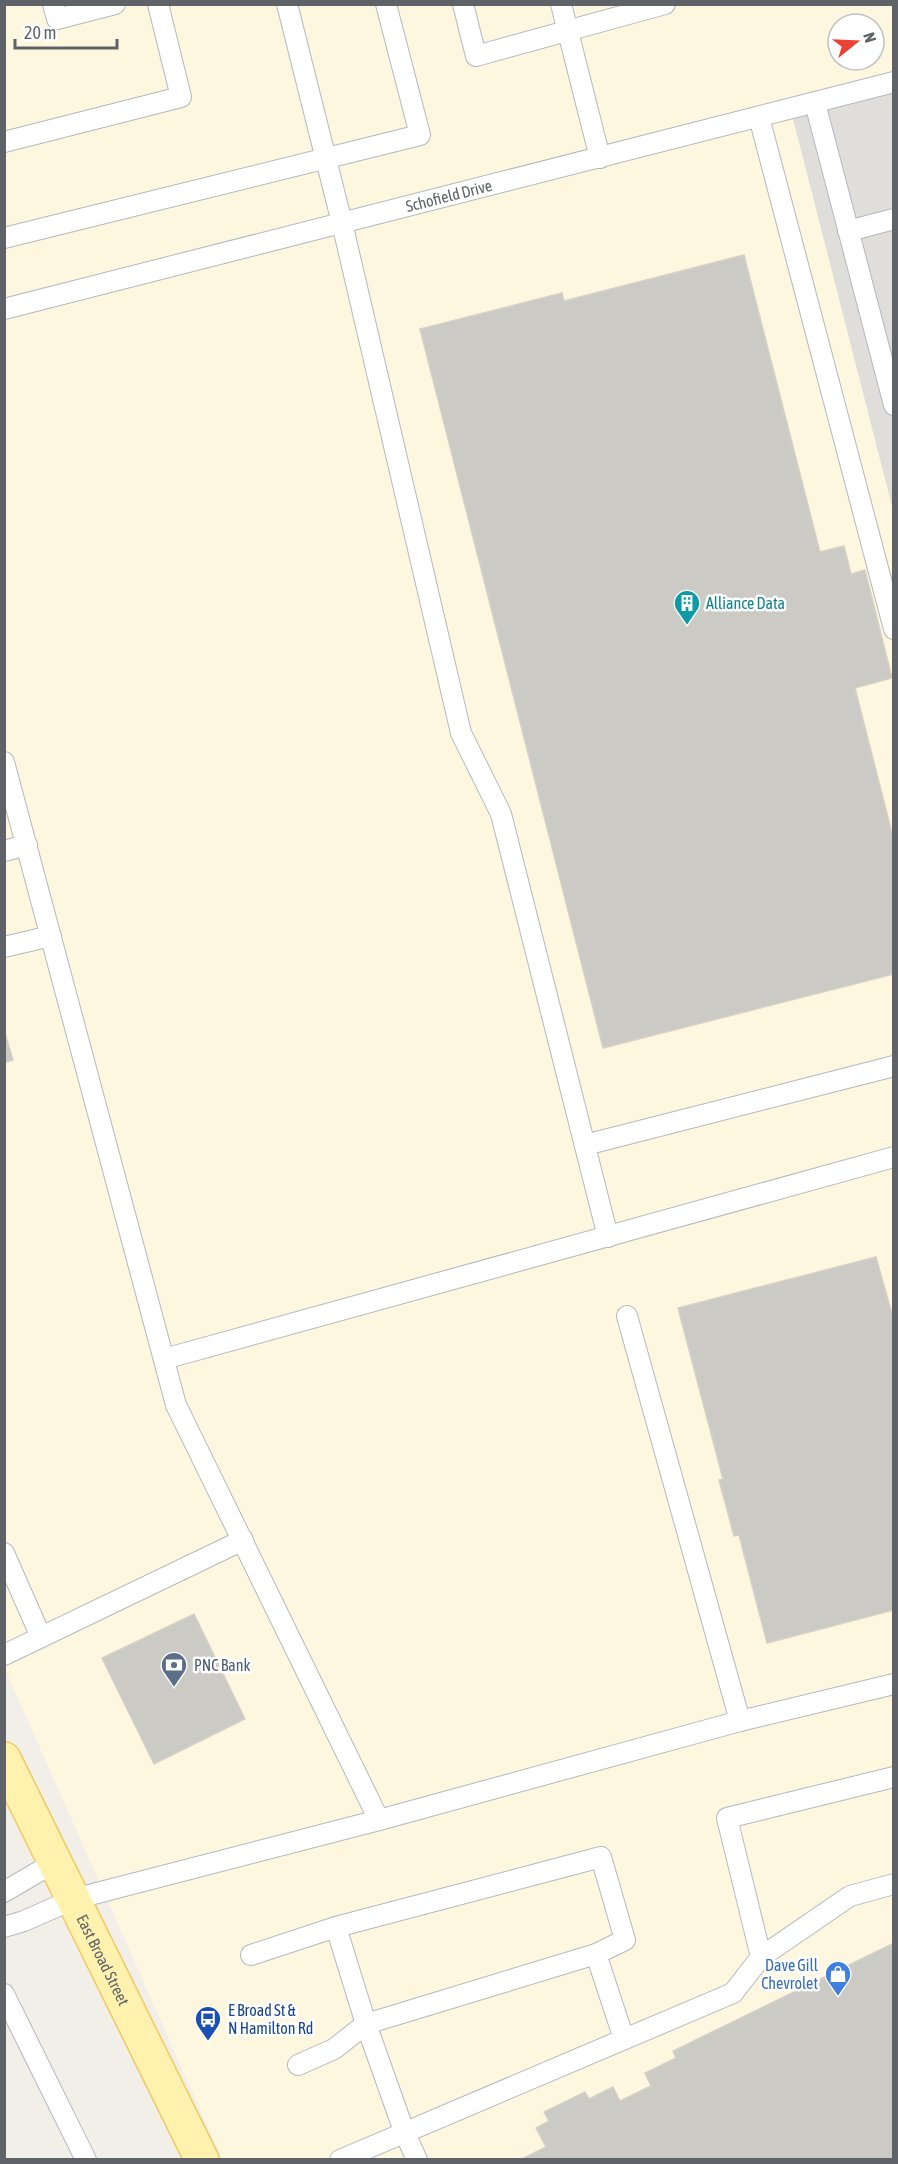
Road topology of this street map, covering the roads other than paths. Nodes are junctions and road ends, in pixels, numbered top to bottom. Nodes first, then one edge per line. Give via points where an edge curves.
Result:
1 (53, 4) edge
2 (115, 4) edge
3 (158, 4) edge
4 (287, 4) edge
5 (386, 4) edge
6 (463, 4) edge
7 (561, 4) edge
8 (658, 6) edge
9 (568, 32) junction
10 (894, 82) edge
11 (815, 103) junction
12 (759, 117) junction
13 (4, 142) edge
14 (326, 158) junction
15 (600, 158) junction
16 (894, 219) edge
17 (342, 223) junction
18 (848, 231) junction
19 (4, 238) edge
20 (4, 309) edge
21 (894, 405) edge
22 (894, 629) edge
23 (4, 762) edge
24 (27, 845) junction
25 (4, 851) edge
26 (51, 936) junction
27 (4, 947) edge
28 (894, 1066) edge
29 (585, 1145) junction
30 (894, 1157) edge
31 (608, 1237) junction
32 (627, 1316) dead end
33 (164, 1359) junction
34 (243, 1540) junction
35 (4, 1553) edge
36 (41, 1637) junction
37 (4, 1655) edge
38 (894, 1684) edge
39 (740, 1722) junction
40 (4, 1759) edge
41 (894, 1777) edge
42 (379, 1820) junction
43 (55, 1862) junction
44 (894, 1884) edge
45 (4, 1892) edge
46 (74, 1899) junction
47 (4, 1927) edge
48 (336, 1927) junction
49 (596, 1954) junction
50 (250, 1955) dead end
51 (761, 1957) junction
52 (4, 1994) edge
53 (366, 2024) junction
54 (624, 2039) junction
55 (298, 2065) dead end
56 (404, 2131) junction
57 (86, 2160) edge
58 (202, 2160) edge
59 (340, 2160) edge
60 (417, 2160) edge

1 - 2 lane via 57,19
3 - 13 lane via 181,97
4 - 14 lane
5 - 14 lane via 420,135
6 - 9 lane via 476,57
7 - 9 lane
8 - 9 lane
9 - 15 lane
10 - 11 lane, Schofield Drive
11 - 12 lane, Schofield Drive
11 - 18 lane
12 - 15 lane, Schofield Drive
12 - 22 lane
14 - 17 lane
14 - 19 lane
15 - 17 lane, Schofield Drive
16 - 18 lane
17 - 20 lane, Schofield Drive
17 - 29 lane via 461,733 501,814
18 - 21 lane
23 - 24 lane
24 - 25 lane
24 - 26 lane
26 - 27 lane
26 - 33 lane
28 - 29 lane
29 - 31 lane
30 - 31 lane
31 - 33 lane
32 - 39 lane
33 - 34 lane via 176,1405
34 - 36 lane
34 - 42 lane
35 - 36 lane
36 - 37 lane
38 - 39 lane
39 - 42 lane
40 - 43 main road, East Broad Street
41 - 51 lane via 727,1818
42 - 46 lane
43 - 45 lane
43 - 46 main road, East Broad Street
44 - 51 lane via 850,1896
46 - 47 lane
46 - 58 main road, East Broad Street
48 - 49 lane via 601,1857 625,1940
48 - 50 lane
48 - 53 lane
49 - 53 lane
49 - 54 lane
51 - 54 lane via 733,1993
52 - 57 lane
53 - 55 lane via 334,2049
53 - 56 lane
54 - 56 lane
56 - 59 lane
56 - 60 lane

